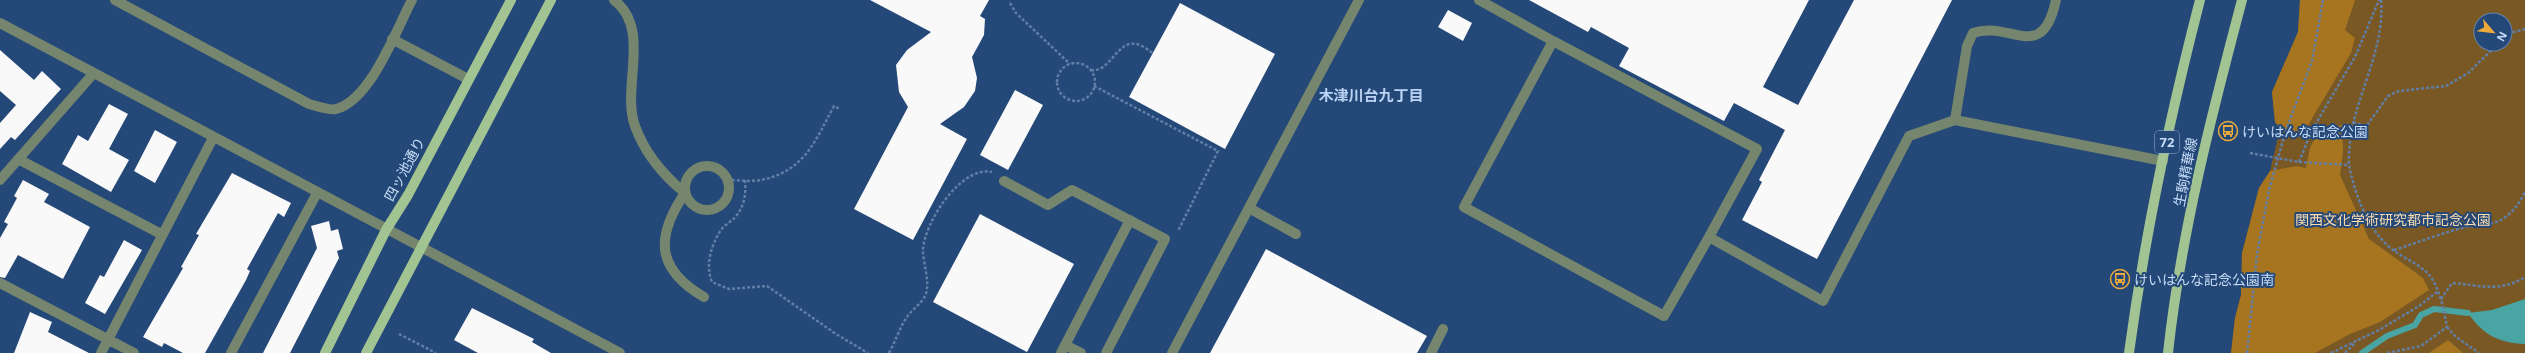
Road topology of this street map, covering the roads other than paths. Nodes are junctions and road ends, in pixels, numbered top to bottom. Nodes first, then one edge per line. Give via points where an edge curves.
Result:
1 (115, 0) edge
2 (412, 0) edge
3 (511, 0) edge
4 (551, 0) edge
5 (614, 0) edge
6 (1359, 0) edge
7 (1479, 0) edge
8 (2056, 0) edge
9 (2200, 0) edge
10 (2242, 0) edge
11 (0, 23) edge
12 (392, 39) junction
13 (1552, 41) junction
14 (93, 74) junction
15 (468, 79) junction
16 (1955, 120) junction
17 (213, 138) junction
18 (18, 159) junction
19 (2163, 161) junction
20 (0, 180) edge
21 (1004, 181) road end
22 (317, 193) junction
23 (685, 193) junction
24 (1248, 208) junction
25 (1130, 220) junction
26 (386, 230) junction
27 (161, 234) junction
28 (1296, 234) dead end
29 (1709, 237) junction
30 (420, 247) junction
31 (2, 284) edge
32 (0, 295) edge
33 (704, 297) dead end
34 (1443, 329) dead end
35 (107, 339) junction
36 (1063, 349) edge
37 (101, 353) edge
38 (134, 353) edge
39 (231, 353) edge
40 (325, 353) edge
41 (366, 353) edge
42 (620, 353) edge
43 (1081, 353) edge
44 (1106, 353) edge
45 (1172, 353) edge
46 (1431, 353) edge
47 (2129, 353) edge
48 (2168, 353) edge

1 - 12 street via 309,104 335,110 354,101 374,74
2 - 12 street
3 - 15 main road, 四ッ池通り
4 - 30 main road
5 - 23 street via 627,16 632,30 634,44 630,98 634,124 654,162 666,177
6 - 24 street
7 - 13 street
8 - 16 street via 2052,18 2044,31 2027,37 1984,29 1973,33 1967,46
9 - 19 main road, 生駒精華線 / 72
10 - 48 main road, 生駒精華線 via 2201,156 2173,310
11 - 14 street
12 - 15 street
13 - 29 street via 1757,149
13 - 29 street via 1464,207 1664,316
14 - 17 street
14 - 18 street
15 - 26 main road, 四ッ池通り via 408,195
16 - 19 street
16 - 29 street via 1909,136 1823,301
17 - 22 street
17 - 27 street
18 - 20 street
18 - 27 street
19 - 47 main road, 生駒精華線 / 72 via 2138,285
21 - 25 street via 1048,205 1072,190
22 - 26 street
22 - 39 street
23 - 23 street via 688,177 700,167 716,168 727,180 728,196 717,208 705,210 694,206
23 - 33 street via 671,214 665,252 671,270 685,286
24 - 28 street
24 - 45 street
25 - 36 street
25 - 44 street via 1165,239
26 - 30 street
26 - 40 main road, 四ッ池通り
27 - 35 street
30 - 41 main road
30 - 42 street
31 - 32 street
31 - 35 street
34 - 46 street
35 - 37 street
35 - 38 street
36 - 43 street

